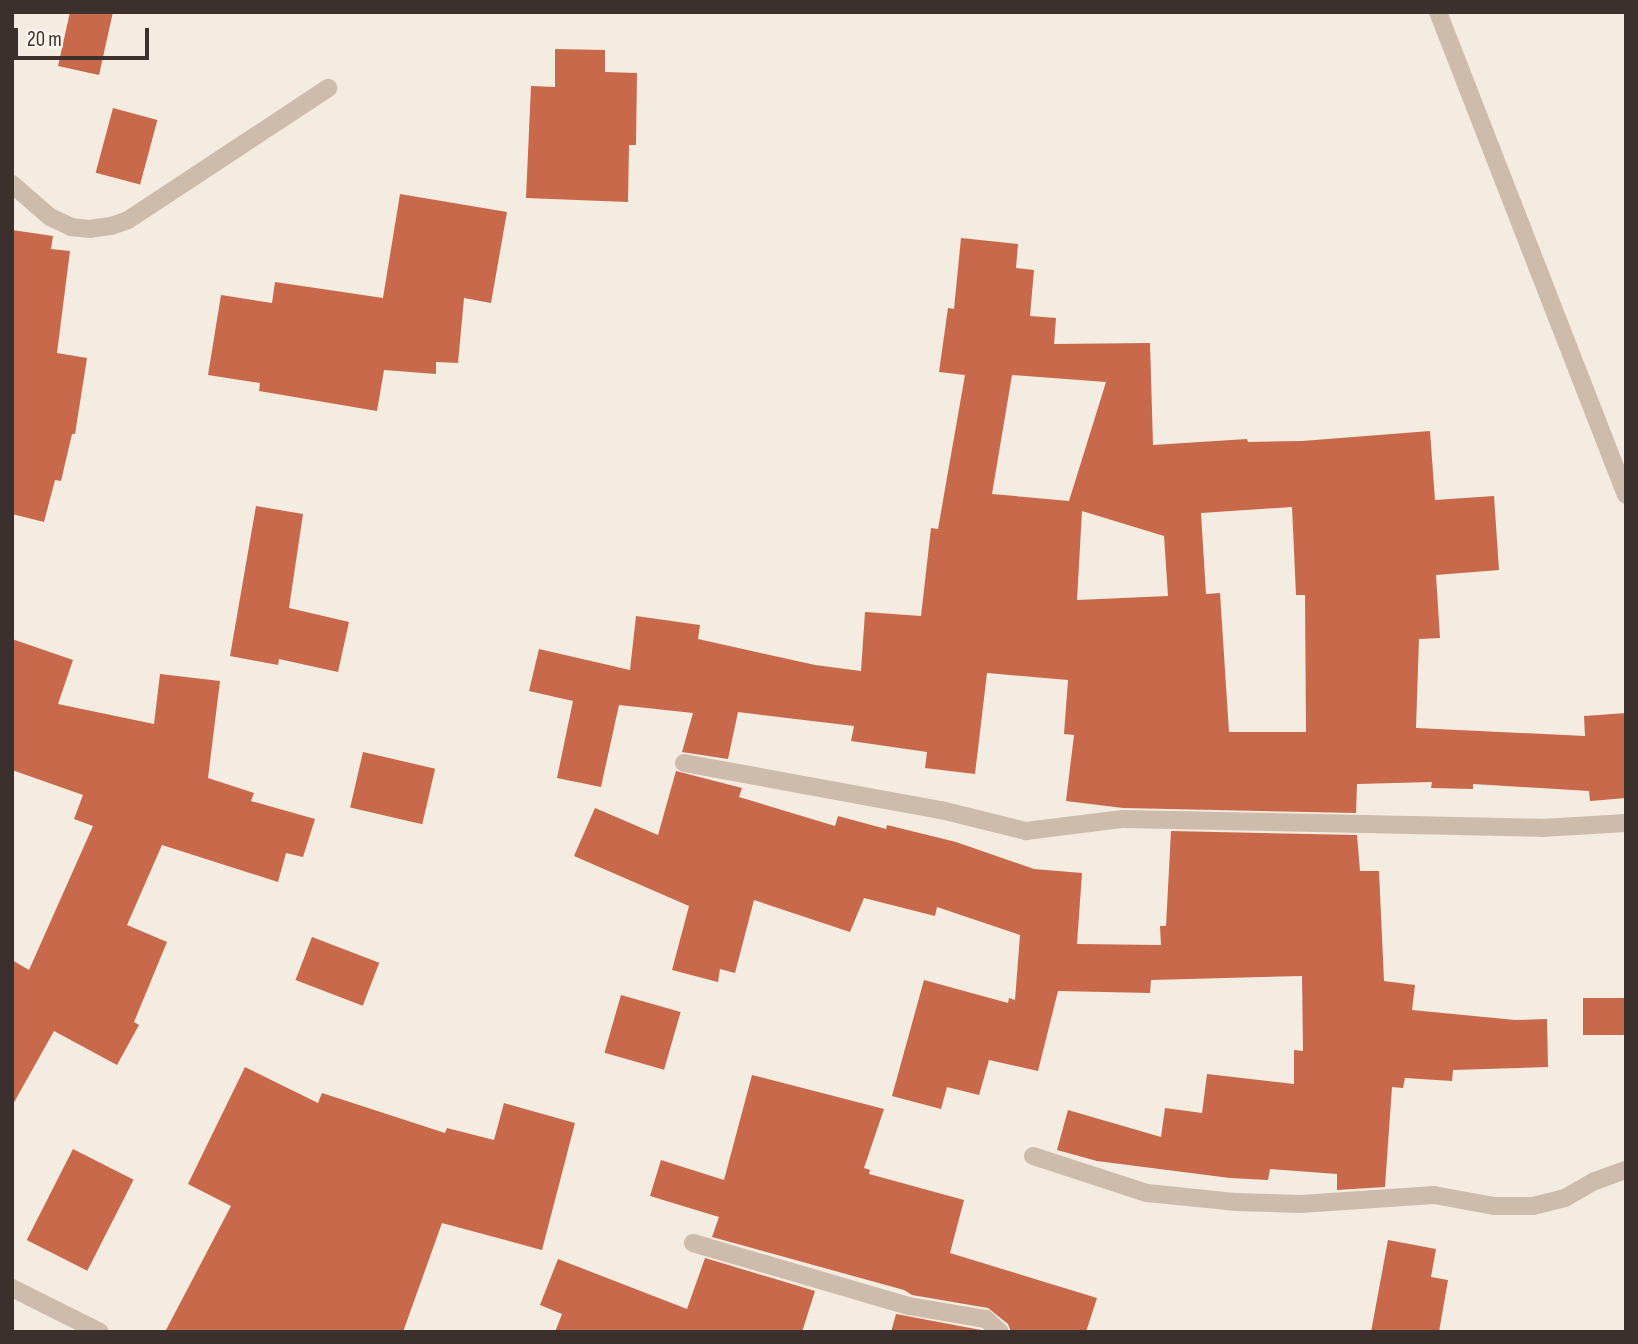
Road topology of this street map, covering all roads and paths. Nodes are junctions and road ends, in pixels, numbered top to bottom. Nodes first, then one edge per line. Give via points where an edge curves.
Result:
1 (1438, 12) edge
2 (328, 88) dead end
3 (12, 184) edge
4 (1626, 495) edge
5 (684, 763) dead end
6 (1626, 823) edge
7 (1032, 1156) dead end
8 (1626, 1170) edge
9 (693, 1242) dead end
10 (12, 1288) edge
11 (96, 1331) edge
12 (1000, 1332) edge

1 - 4 street
2 - 3 street via 128,220 111,226 71,227 50,217
5 - 6 street via 941,810 1026,831 1123,819 1542,828
7 - 8 street via 1147,1193 1301,1204 1434,1195 1494,1206 1533,1206 1565,1198
9 - 12 street via 909,1306 986,1319
10 - 11 street

